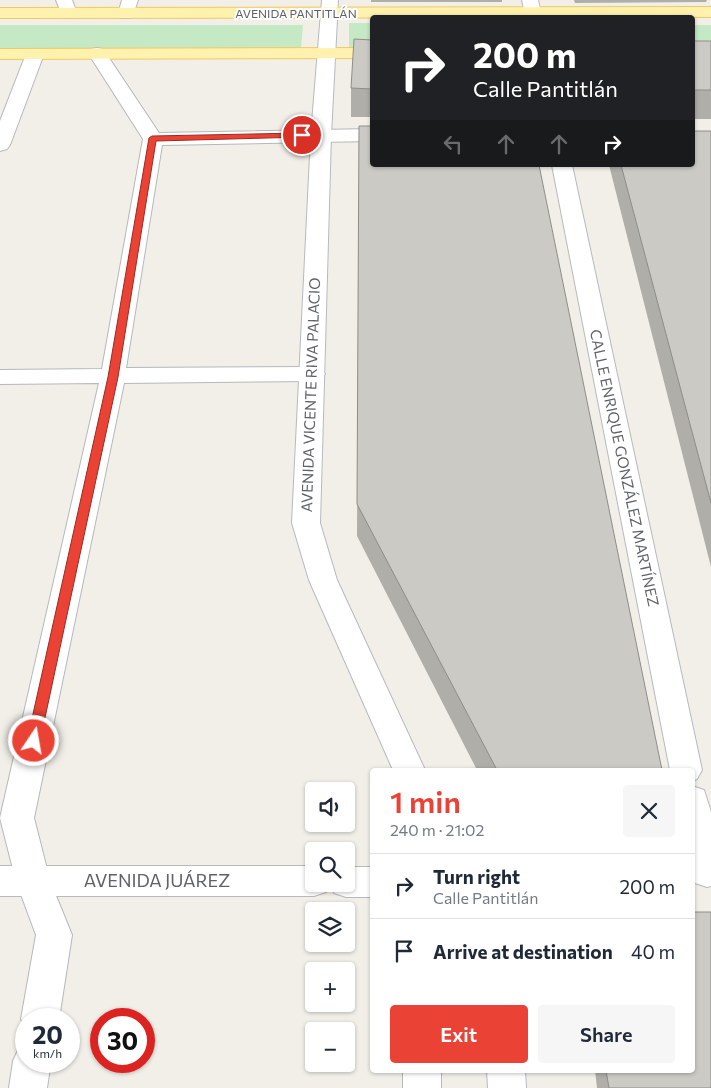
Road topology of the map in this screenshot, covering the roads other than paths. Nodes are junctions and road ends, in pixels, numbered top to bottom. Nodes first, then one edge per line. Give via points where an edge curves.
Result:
1 (66, 7) edge
2 (128, 7) edge
3 (329, 7) edge
4 (532, 10) edge
5 (711, 12) edge
6 (0, 13) edge
7 (97, 53) junction
8 (325, 53) junction
9 (370, 53) edge
10 (0, 54) edge
11 (35, 54) junction
12 (321, 135) junction
13 (370, 135) edge
14 (152, 138) junction
15 (0, 145) edge
16 (562, 167) edge
17 (313, 374) junction
18 (0, 377) edge
19 (113, 377) junction
20 (408, 768) edge
21 (686, 768) edge
22 (695, 818) edge
23 (704, 872) edge
24 (17, 881) edge
25 (305, 882) edge
26 (355, 882) edge
27 (370, 882) edge
28 (42, 1008) edge
29 (30, 1073) edge
30 (422, 1073) edge
31 (506, 1073) edge
32 (28, 1088) edge
33 (422, 1088) edge
34 (507, 1088) edge

1 - 2 main road, AVENIDA PANTITLÁN
1 - 6 main road, AVENIDA PANTITLÁN
2 - 3 main road, AVENIDA PANTITLÁN
3 - 4 main road, AVENIDA PANTITLÁN
3 - 8 street, AVENIDA VICENTE RIVA PALACIO
4 - 5 main road, AVENIDA PANTITLÁN
7 - 8 main road
7 - 11 main road
7 - 14 street
8 - 9 main road
8 - 12 street, AVENIDA VICENTE RIVA PALACIO
10 - 11 main road
11 - 15 street
12 - 13 street
12 - 14 street
12 - 17 street, AVENIDA VICENTE RIVA PALACIO
14 - 19 street
16 - 21 street, CALLE ENRIQUE GONZÁLEZ MARTÍNEZ
17 - 19 street
17 - 20 street, AVENIDA VICENTE RIVA PALACIO via 306,523 323,580
18 - 19 street
19 - 24 street via 17,818
22 - 23 street
24 - 25 street, AVENIDA JUÁREZ
24 - 28 street via 54,935
26 - 27 street
29 - 32 street
30 - 33 street
31 - 34 street

